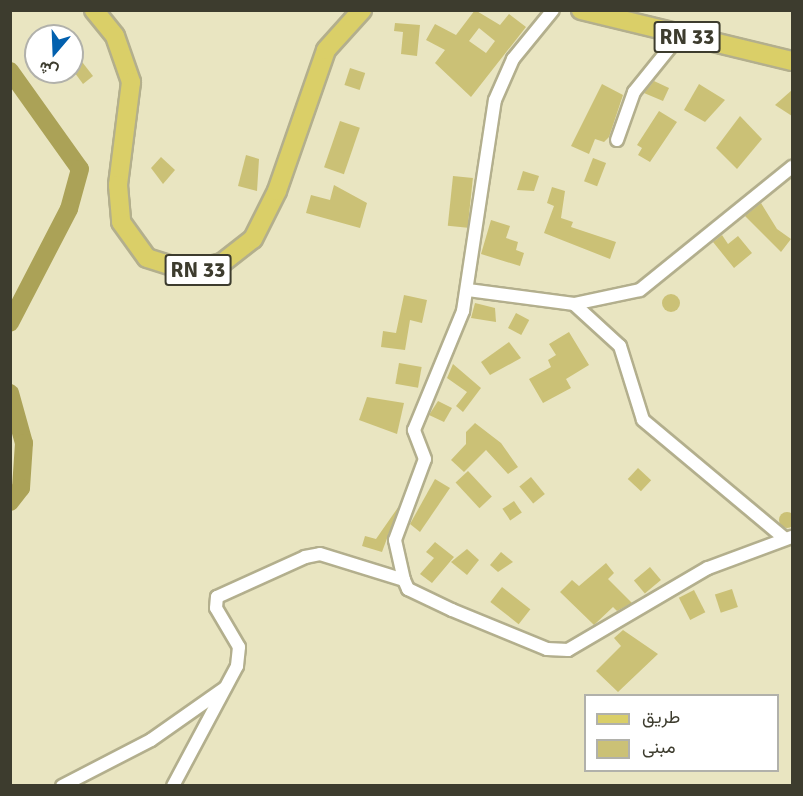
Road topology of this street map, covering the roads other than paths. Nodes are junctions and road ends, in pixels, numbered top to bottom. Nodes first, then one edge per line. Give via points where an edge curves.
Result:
1 (94, 10) edge
2 (362, 10) edge
3 (553, 10) edge
4 (581, 10) edge
5 (680, 35) junction
6 (792, 61) edge
7 (617, 140) dead end
8 (792, 167) edge
9 (468, 290) junction
10 (574, 304) junction
11 (788, 537) edge
12 (404, 580) junction
13 (227, 686) junction
14 (62, 786) edge
15 (173, 786) edge

1 - 2 main road, RN 33 via 119,43 131,82 118,185 121,222 147,258 188,271 222,263 253,239 277,192 326,50
3 - 9 street via 513,59 495,100
4 - 5 main road, RN 33
5 - 6 main road, RN 33
5 - 7 street via 634,92
8 - 10 street via 640,290
9 - 10 street
9 - 12 street via 414,430 425,459 395,540
10 - 11 street via 620,346 643,420
11 - 12 street via 708,568 568,650 548,649 452,610 408,589
12 - 13 street via 320,554 227,590 217,597 216,608 239,647
13 - 14 street via 151,740
13 - 15 street

